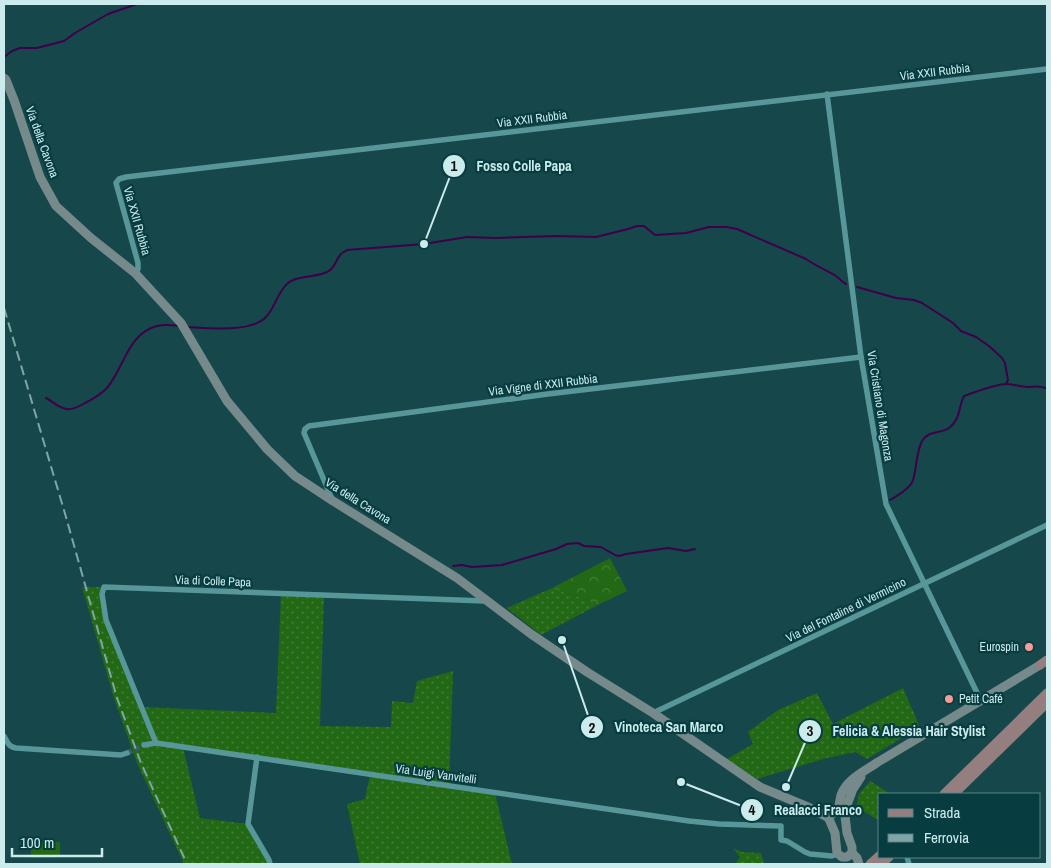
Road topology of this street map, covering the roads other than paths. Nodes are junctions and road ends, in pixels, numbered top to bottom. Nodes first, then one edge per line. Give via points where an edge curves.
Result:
1 (1047, 69) edge
2 (4, 78) edge
3 (827, 94) junction
4 (135, 273) junction
5 (861, 357) junction
6 (332, 501) junction
7 (1047, 525) edge
8 (924, 584) junction
9 (487, 601) junction
10 (1045, 662) edge
11 (1047, 694) edge
12 (980, 701) junction
13 (1047, 704) edge
14 (653, 713) junction
15 (4, 736) edge
16 (156, 743) junction
17 (144, 745) tunnel mouth
18 (127, 752) tunnel mouth
19 (257, 757) junction
20 (945, 793) edge
21 (955, 793) edge
22 (841, 812) junction
23 (829, 818) junction
24 (843, 852) junction
25 (823, 855) junction
26 (270, 864) edge
27 (857, 864) edge

1 - 3 street, Via XXII Rubbia
2 - 4 main road, Via della Cavona via 40,177 56,206
3 - 4 street, Via XXII Rubbia via 126,177 116,183 138,263
3 - 5 street, Via Cristiano di Magonza
4 - 6 main road, Via della Cavona via 183,326 227,401 268,449 295,476
5 - 6 street, Via Vigne di XXII Rubbia via 309,426 304,433
5 - 8 street, Via Cristiano di Magonza via 886,504
6 - 9 main road, Via della Cavona via 457,578
7 - 8 street, Via del Fontaline di Vermicino
8 - 12 street, Via Cristiano di Magonza
8 - 14 street, Via del Fontaline di Vermicino
9 - 14 main road, Via della Cavona via 587,672
9 - 16 street, Via di Colle Papa via 104,587 106,620
10 - 12 main road
11 - 20 main road
12 - 22 main road via 856,777 845,787
13 - 21 main road
14 - 23 main road, Via della Cavona via 760,787
15 - 18 street via 8,744 16,748 121,755
16 - 17 street, Via Luigi Vanvitelli
16 - 19 street, Via Luigi Vanvitelli
19 - 25 street, Via Luigi Vanvitelli via 689,821 781,826 781,840 805,852
19 - 26 street via 248,824
22 - 23 main road via 831,814
22 - 24 main road via 845,816 852,846
23 - 24 main road
24 - 25 street
24 - 25 street via 829,851
24 - 27 main road via 857,858

